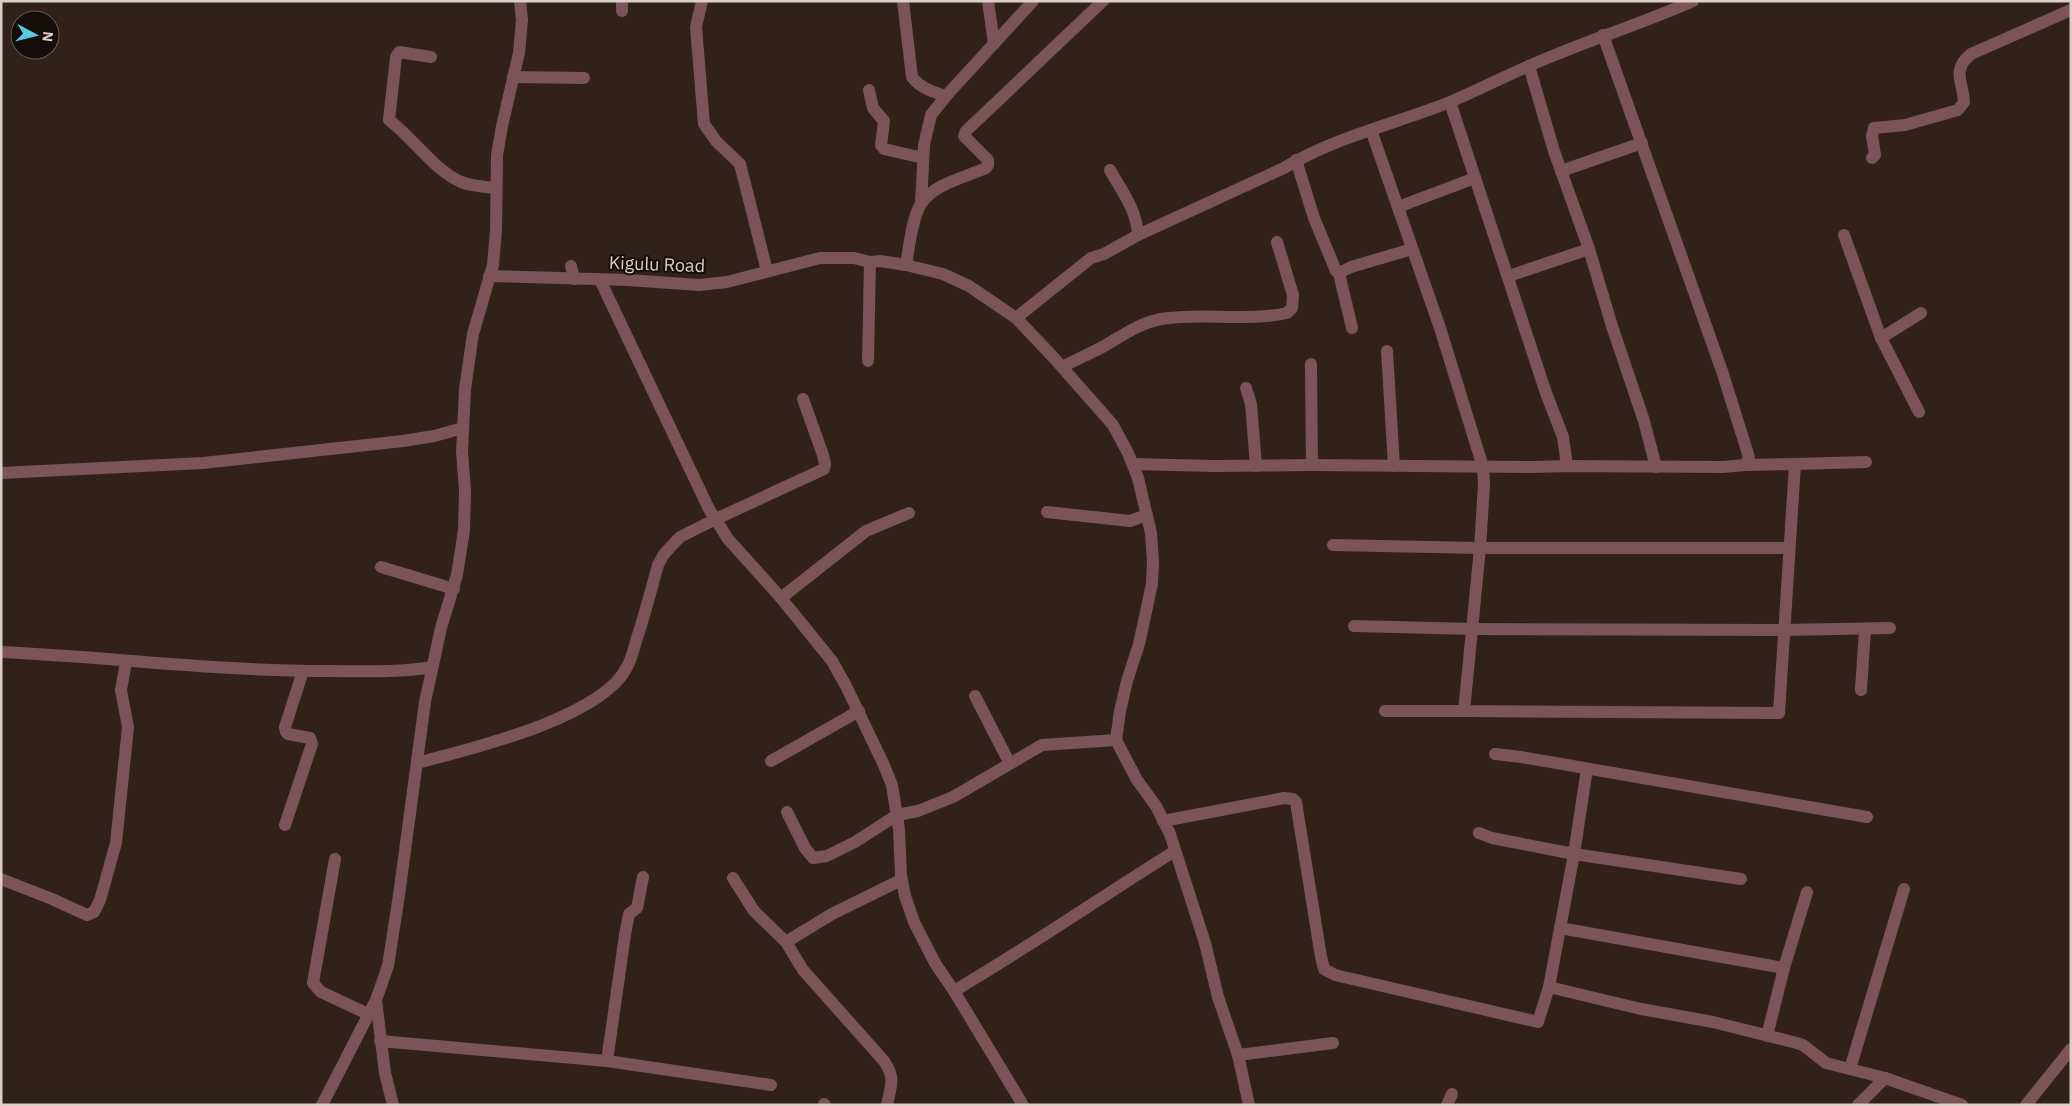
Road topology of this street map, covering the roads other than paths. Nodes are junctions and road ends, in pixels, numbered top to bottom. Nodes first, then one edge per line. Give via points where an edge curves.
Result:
1 (520, 1) edge
2 (702, 1) edge
3 (904, 1) edge
4 (988, 1) edge
5 (1033, 1) edge
6 (1103, 1) edge
7 (1693, 1) edge
8 (1678, 4) edge
9 (2071, 10) edge
10 (1604, 35) junction
11 (994, 44) junction
12 (431, 57) dead end
13 (1529, 66) junction
14 (513, 77) junction
15 (584, 78) dead end
16 (869, 90) dead end
17 (946, 96) junction
18 (1450, 102) junction
19 (1371, 130) junction
20 (1642, 143) junction
21 (923, 158) junction
22 (1872, 158) dead end
23 (1296, 160) junction
24 (1110, 170) dead end
25 (1561, 171) junction
26 (1475, 178) junction
27 (496, 188) junction
28 (921, 204) junction
29 (1398, 207) junction
30 (1138, 235) junction
31 (1844, 236) dead end
32 (1277, 242) dead end
33 (1412, 249) junction
34 (1589, 249) junction
35 (870, 262) junction
36 (906, 265) junction
37 (767, 271) junction
38 (1339, 273) junction
39 (489, 276) junction
40 (1509, 276) junction
41 (600, 280) junction
42 (1921, 313) dead end
43 (1016, 318) junction
44 (1352, 328) dead end
45 (1881, 338) junction
46 (1387, 351) dead end
47 (868, 361) dead end
48 (1311, 364) dead end
49 (1062, 367) junction
50 (1246, 388) dead end
51 (803, 399) dead end
52 (1919, 412) dead end
53 (462, 428) junction
54 (1866, 462) dead end
55 (1133, 464) junction
56 (1795, 464) junction
57 (1312, 465) junction
58 (1745, 465) junction
59 (1256, 466) junction
60 (1394, 466) junction
61 (1567, 466) junction
62 (1483, 467) junction
63 (1656, 467) junction
64 (1, 473) edge
65 (1047, 512) dead end
66 (909, 513) dead end
67 (1147, 515) junction
68 (716, 519) junction
69 (1333, 545) dead end
70 (1480, 548) junction
71 (1789, 548) junction
72 (381, 567) dead end
73 (454, 589) junction
74 (781, 598) junction
75 (1354, 626) dead end
76 (1890, 628) dead end
77 (1473, 629) junction
78 (1784, 630) junction
79 (1866, 630) junction
80 (1, 652) edge
81 (126, 662) junction
82 (432, 667) junction
83 (303, 671) junction
84 (1861, 690) dead end
85 (975, 696) dead end
86 (859, 711) junction
87 (1384, 711) dead end
88 (1464, 711) junction
89 (1116, 740) junction
90 (1496, 754) dead end
91 (771, 761) dead end
92 (1009, 762) junction
93 (417, 764) junction
94 (1587, 769) junction
95 (786, 812) dead end
96 (897, 815) junction
97 (1867, 817) dead end
98 (1163, 821) junction
99 (285, 825) dead end
100 (1479, 833) dead end
101 (1175, 852) junction
102 (1574, 854) junction
103 (336, 859) dead end
104 (642, 877) dead end
105 (733, 878) dead end
106 (1, 879) edge
107 (1741, 879) dead end
108 (902, 880) junction
109 (1904, 889) dead end
110 (1808, 892) dead end
111 (1560, 928) junction
112 (786, 942) junction
113 (1784, 968) junction
114 (1549, 987) junction
115 (954, 991) junction
116 (376, 1000) junction
117 (368, 1014) junction
118 (1767, 1036) junction
119 (380, 1041) junction
120 (1333, 1042) dead end
121 (2071, 1049) edge
122 (1238, 1055) junction
123 (607, 1062) junction
124 (1850, 1069) junction
125 (1885, 1078) junction
126 (771, 1085) dead end
127 (322, 1105) edge
128 (393, 1105) edge
129 (887, 1105) edge
130 (1023, 1105) edge
131 (1249, 1105) edge
132 (1858, 1105) edge
133 (1962, 1105) edge
134 (2026, 1105) edge

1 - 14 street via 521,36
2 - 37 street via 696,27 704,124 740,164
3 - 17 street via 912,77 926,89
4 - 11 street
5 - 11 street
6 - 28 street via 966,131 967,141 988,160 986,168 942,186
7 - 8 street
8 - 10 street via 1656,18
9 - 22 street via 1971,54 1960,68 1964,97 1962,107 1905,125 1874,128 1875,155
10 - 13 street
10 - 20 street
11 - 17 street
12 - 27 street via 399,52 396,56 389,120 448,174 468,184
13 - 18 street
13 - 25 street
14 - 15 street
14 - 27 street via 500,138
16 - 21 street via 873,108 884,122 881,145 884,149
17 - 21 street via 931,116
18 - 19 street
18 - 26 street
19 - 23 street
19 - 29 street
20 - 25 street
20 - 58 street via 1722,371 1749,458
21 - 28 street
23 - 30 street
23 - 38 street via 1314,218
24 - 30 street via 1137,221
25 - 34 street
26 - 29 street
26 - 40 street
27 - 39 street via 495,248
28 - 36 street
29 - 33 street
30 - 43 street via 1091,258
31 - 45 street
32 - 49 street via 1293,295 1292,308 1287,313 1176,317 1148,322
33 - 38 street
33 - 62 street
34 - 40 street
34 - 63 street
35 - 36 street, Kigulu Road
35 - 37 street, Kigulu Road via 854,258 820,258
35 - 47 street
36 - 43 street, Kigulu Road via 943,274 969,286
37 - 41 street, Kigulu Road via 727,282 699,285
38 - 44 street
39 - 41 street, Kigulu Road via 572,272
39 - 53 street via 469,353
40 - 61 street via 1563,437
41 - 68 street via 701,495
42 - 45 street
43 - 49 street, Kigulu Road
45 - 52 street
46 - 60 street
48 - 57 street
49 - 55 street, Kigulu Road via 1113,425
50 - 59 street via 1251,404
51 - 68 street via 823,455 824,469
53 - 64 street via 403,441 203,463
53 - 73 street via 464,530
54 - 56 street
55 - 59 street
55 - 67 street, Kigulu Road
56 - 58 street
56 - 71 street
57 - 59 street
57 - 60 street
58 - 63 street
60 - 62 street
61 - 62 street
61 - 63 street
62 - 70 street
65 - 67 street via 1130,521
66 - 74 street via 866,531
67 - 89 street, Kigulu Road via 1151,533 1152,584 1120,711
68 - 74 street via 728,539
68 - 93 street via 680,537 664,554 628,665 609,690 566,715 480,746
69 - 70 street
70 - 71 street
70 - 77 street
71 - 78 street
72 - 73 street
73 - 82 street
74 - 86 street via 832,661
75 - 77 street
76 - 79 street
77 - 78 street
77 - 88 street
78 - 79 street
78 - 88 street via 1779,713
79 - 84 street
80 - 81 street
81 - 83 street
81 - 106 street via 121,690 128,727 116,844 94,912 87,916
82 - 83 street via 395,671
82 - 93 street
83 - 99 street via 285,727 288,734 310,738 312,744
85 - 92 street
86 - 91 street
86 - 96 street via 892,785
87 - 88 street
89 - 92 street via 1042,745
89 - 98 street
90 - 94 street
92 - 96 street via 953,797 918,812
93 - 116 street via 388,966
94 - 97 street
94 - 102 street
95 - 96 street via 813,858 827,856 855,842
96 - 108 street
98 - 101 street
98 - 114 street via 1293,799 1324,970 1335,975 1538,1022
100 - 102 street
101 - 115 street
101 - 122 street
102 - 107 street
102 - 111 street
103 - 117 street via 313,983 321,992
104 - 123 street via 637,908 629,914 625,935
105 - 112 street via 754,911
108 - 112 street via 832,914
108 - 115 street via 914,922
109 - 124 street
110 - 113 street
111 - 113 street
111 - 114 street
112 - 129 street via 803,970 891,1072
113 - 118 street
114 - 118 street
115 - 130 street
116 - 117 street
116 - 119 street
117 - 127 street
118 - 124 street via 1803,1045 1825,1062
119 - 123 street
119 - 128 street
120 - 122 street
121 - 134 street
122 - 131 street
123 - 126 street
124 - 125 street
125 - 132 street
125 - 133 street

